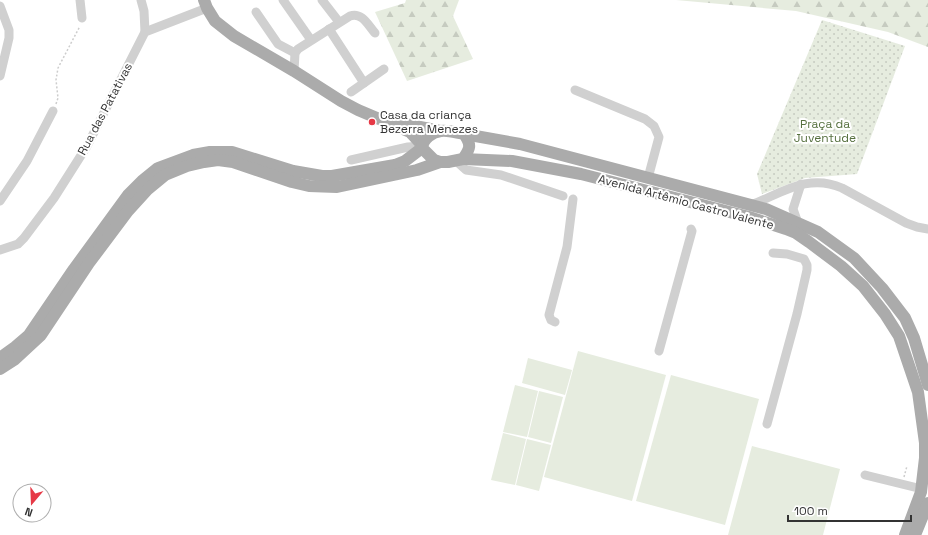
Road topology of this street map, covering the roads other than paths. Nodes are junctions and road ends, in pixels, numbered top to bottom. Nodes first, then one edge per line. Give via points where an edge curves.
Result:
1 (80, 0) edge
2 (141, 0) edge
3 (283, 0) edge
4 (322, 0) edge
5 (205, 4) edge
6 (0, 6) edge
7 (256, 12) dead end
8 (82, 18) road end
9 (339, 22) junction
10 (329, 29) junction
11 (145, 32) junction
12 (375, 32) dead end
13 (311, 40) junction
14 (295, 53) junction
15 (384, 69) dead end
16 (294, 71) junction
17 (0, 76) edge
18 (364, 83) junction
19 (575, 90) dead end
20 (351, 92) dead end
21 (53, 111) road end
22 (383, 120) junction
23 (440, 131) junction
24 (464, 134) junction
25 (422, 146) junction
26 (351, 160) dead end
27 (460, 160) junction
28 (440, 162) junction
29 (648, 178) junction
30 (801, 184) junction
31 (563, 196) dead end
32 (573, 199) dead end
33 (0, 201) edge
34 (752, 205) junction
35 (798, 223) junction
36 (692, 229) dead end
37 (928, 229) edge
38 (0, 250) edge
39 (773, 253) dead end
40 (555, 322) dead end
41 (659, 351) dead end
42 (0, 358) edge
43 (0, 369) edge
44 (928, 385) edge
45 (767, 424) dead end
46 (865, 476) dead end
47 (922, 489) junction
48 (928, 503) edge
49 (904, 535) edge
50 (915, 535) edge

1 - 8 street
2 - 11 street
3 - 13 street
4 - 9 street
5 - 11 street
5 - 16 main road via 216,21 234,36
6 - 17 street via 10,38
7 - 14 street via 278,44
9 - 10 street
9 - 12 street via 354,14 359,15
10 - 13 street
10 - 18 street
11 - 38 street, Rua das Patativas via 87,146 54,198 18,244
13 - 14 street
14 - 16 street
15 - 18 street
16 - 22 main road via 340,101
18 - 20 street
19 - 29 street via 645,119 654,126 659,137
21 - 33 street via 21,171
22 - 23 main road
22 - 25 main road via 410,132
23 - 24 main road
23 - 25 main road via 429,136
24 - 27 main road via 470,147
24 - 29 main road via 505,141
25 - 26 street
25 - 28 main road via 434,160
25 - 42 main road via 405,161 395,165 332,176 315,176 293,171 232,152 193,155 158,168 128,195 29,335
27 - 28 main road
27 - 31 street via 466,170 501,175
27 - 47 main road, Avenida Artêmio Castro Valente via 512,161 581,174 749,217 786,229 809,242 863,286 899,336 918,392 925,443
28 - 43 main road via 417,170 337,187 309,186 234,162 218,160 186,166 165,175 128,211 89,263 41,335 14,360
29 - 34 main road
30 - 34 street
30 - 35 street via 793,209
30 - 37 street via 832,184 906,223
32 - 40 street via 567,247 549,315
34 - 35 main road via 766,208
35 - 44 main road via 818,232 854,258 882,288 904,318 914,338
36 - 41 street
39 - 45 street via 787,254 804,260 807,270
46 - 47 street
47 - 49 main road, Avenida Artêmio Castro Valente
48 - 50 main road

